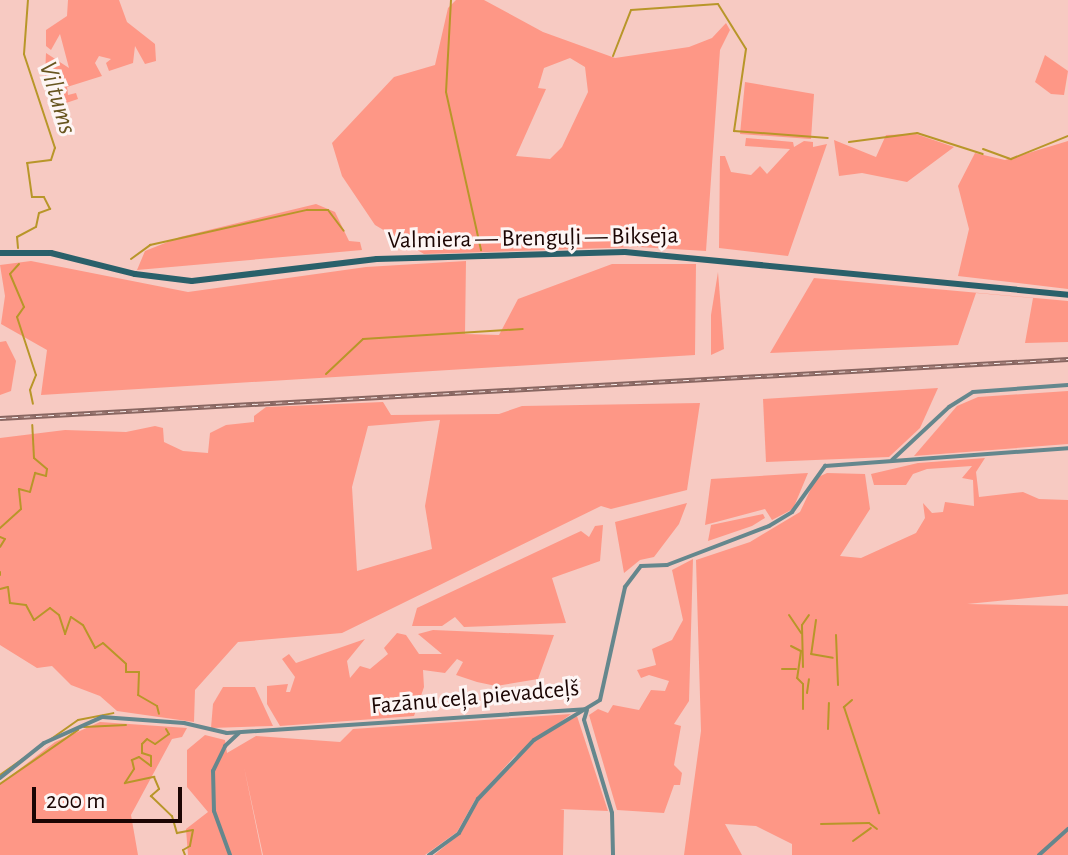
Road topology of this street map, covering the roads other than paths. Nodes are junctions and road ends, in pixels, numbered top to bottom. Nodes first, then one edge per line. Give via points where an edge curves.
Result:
1 (0, 253) edge
2 (1068, 295) edge
3 (1068, 385) edge
4 (1068, 448) edge
5 (891, 460) junction
6 (587, 709) junction
7 (241, 732) junction
8 (0, 778) edge
9 (1068, 829) edge
10 (230, 855) edge
11 (429, 855) edge
12 (613, 855) edge
13 (1039, 855) edge

1 - 2 main road, Valmiera — Brenguļi — Bikseja via 51,253 135,274 192,281 377,259 625,252
3 - 5 street via 973,392
4 - 5 street
5 - 6 street, Fazānu ceļa pievadceļš via 825,466 792,512 769,526 739,542 667,565 641,566 622,598 607,687
6 - 7 street, Fazānu ceļa pievadceļš
6 - 11 street via 534,740 478,799 459,833
6 - 12 street via 584,720 612,813
7 - 8 street, Fazānu ceļa pievadceļš via 215,734 141,718 90,720 44,743
7 - 10 street via 225,746 213,771 214,811
9 - 13 street

